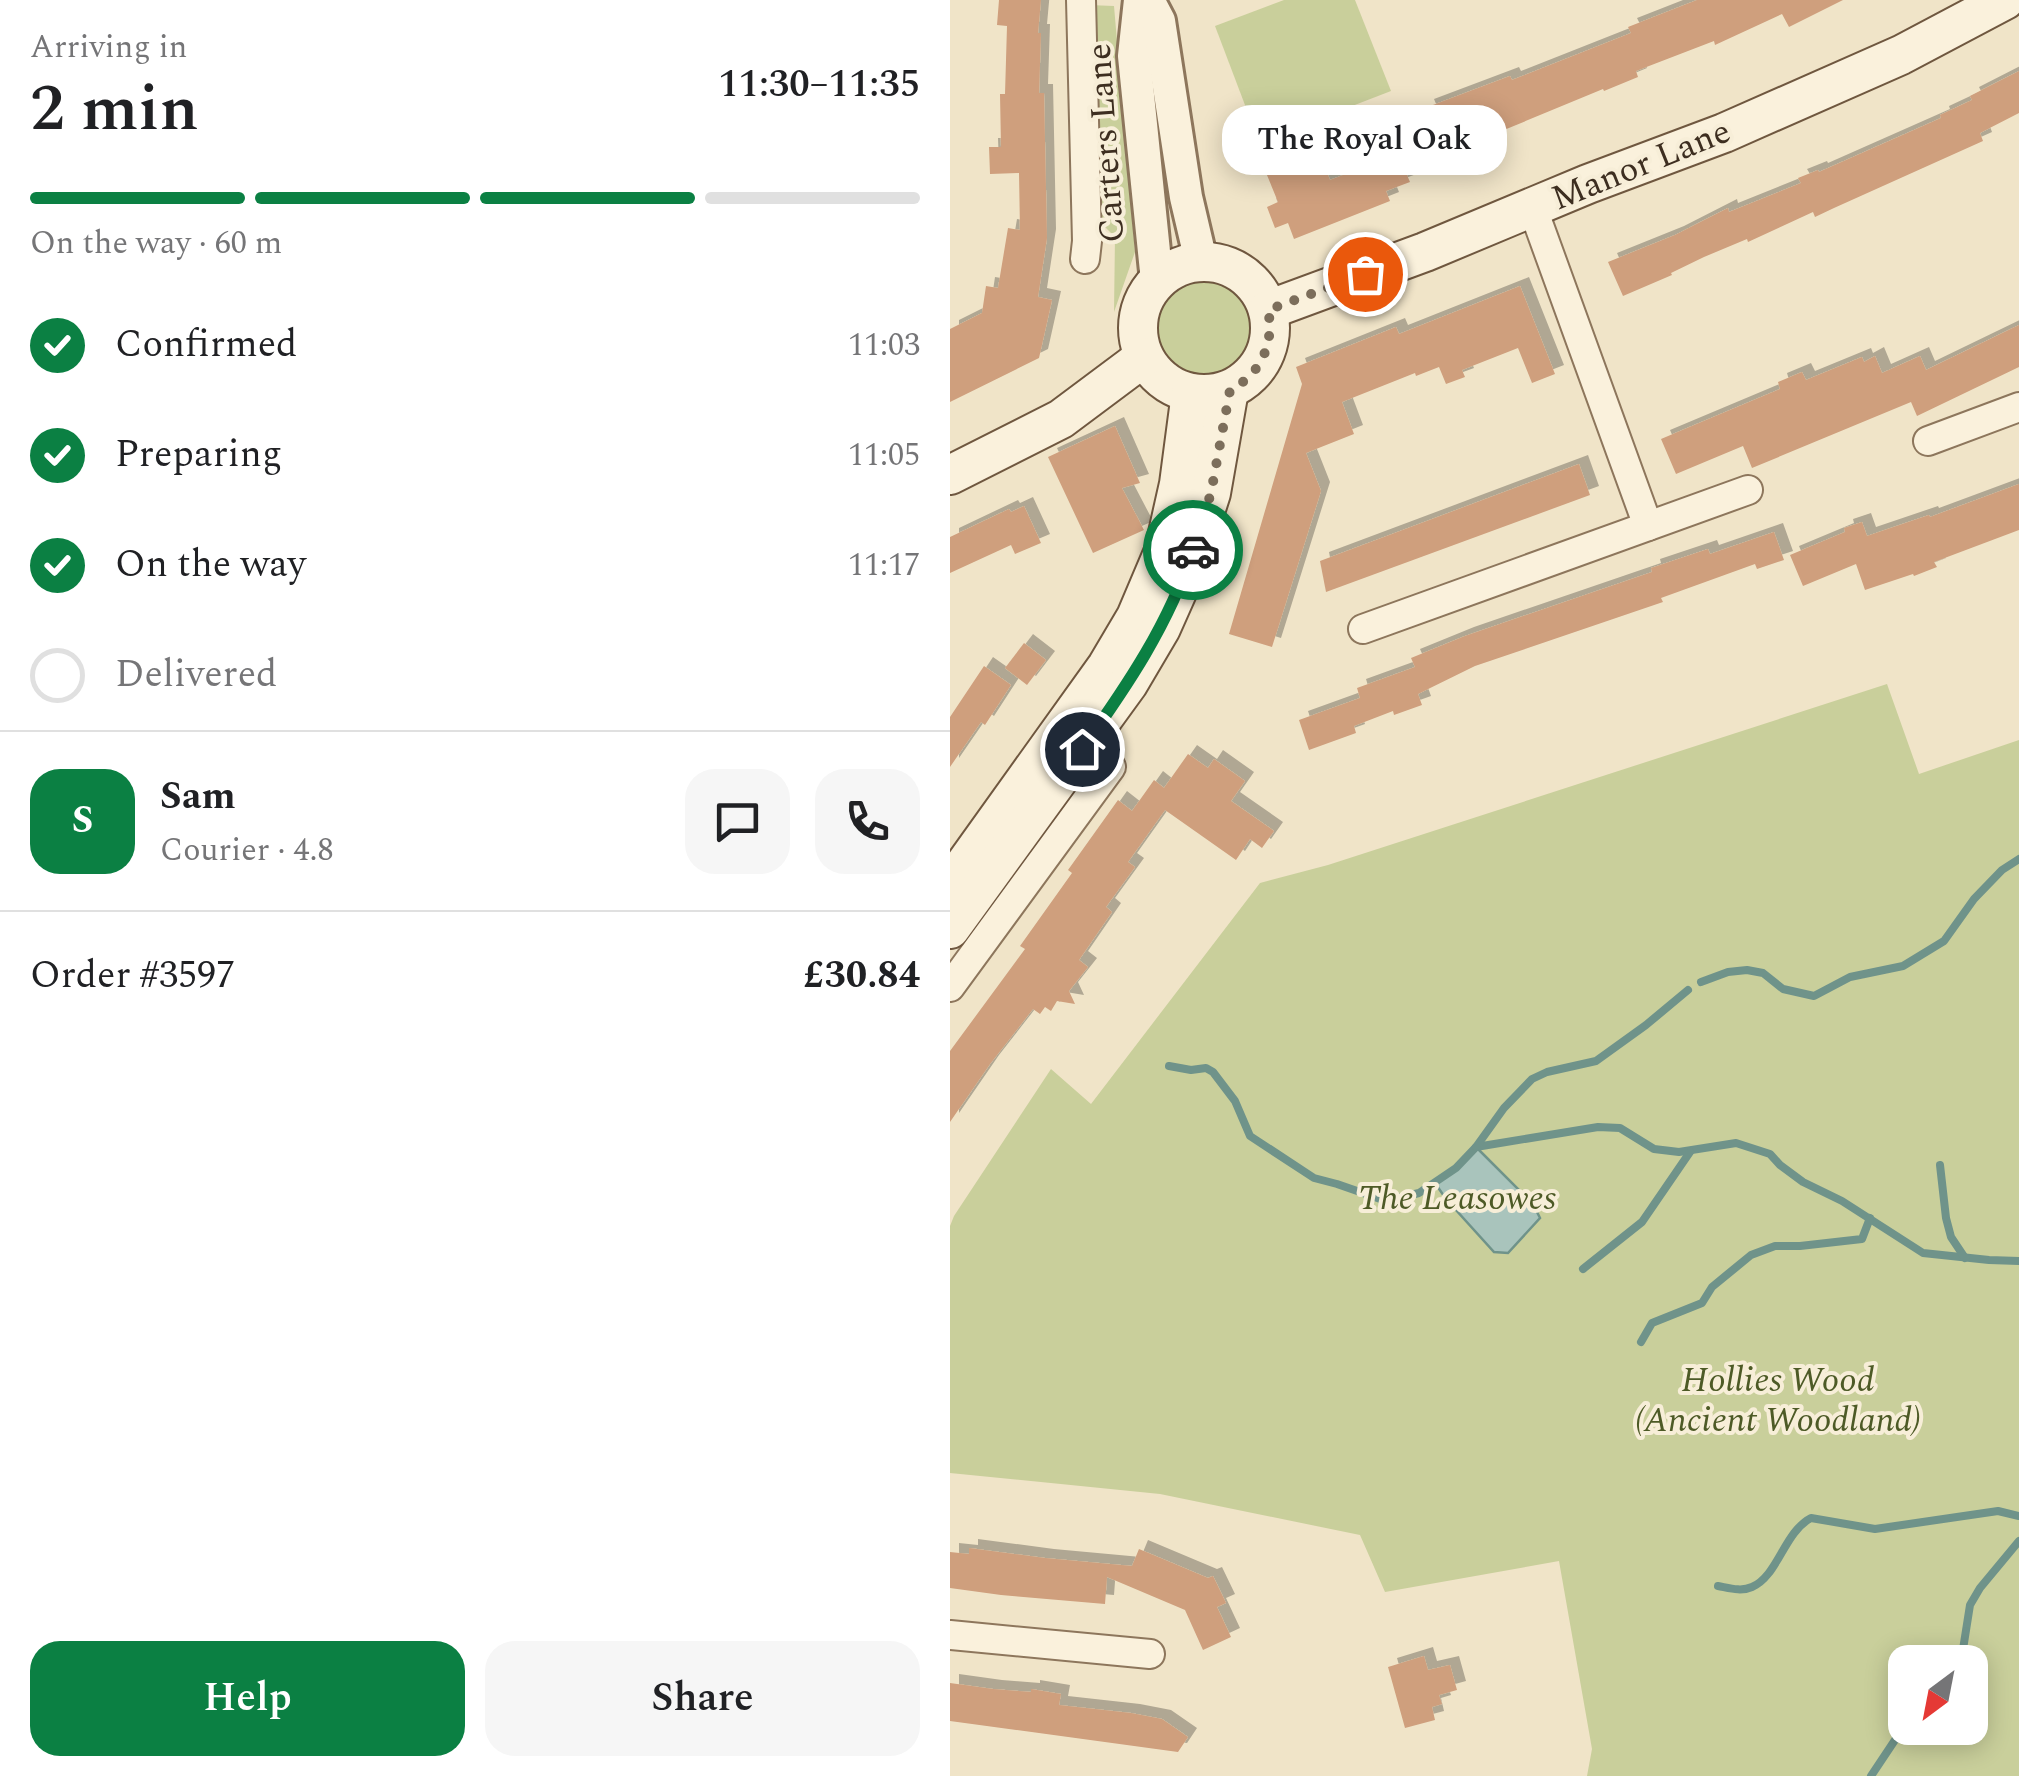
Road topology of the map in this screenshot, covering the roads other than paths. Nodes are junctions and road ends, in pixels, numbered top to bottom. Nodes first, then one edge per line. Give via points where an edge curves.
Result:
1 (1081, 0) edge
2 (1140, 0) edge
3 (1148, 0) edge
4 (2006, 0) edge
5 (1534, 209) junction
6 (1093, 248) dead end
7 (1201, 262) junction
8 (1157, 281) junction
9 (1268, 310) junction
10 (1144, 357) junction
11 (1230, 390) junction
12 (1191, 393) junction
13 (2019, 408) edge
14 (1928, 440) dead end
15 (950, 476) edge
16 (1748, 490) dead end
17 (1648, 526) junction
18 (1363, 629) dead end
19 (1112, 767) dead end
20 (950, 886) edge
21 (950, 928) edge
22 (950, 987) edge
23 (950, 1635) edge
24 (1150, 1654) dead end

1 - 6 street, Carters Lane
2 - 8 street, Carters Lane via 1134,56
3 - 7 street, Carters Lane via 1159,21
4 - 5 main road, Manor Lane via 1901,56
5 - 9 main road, Manor Lane
5 - 17 street
7 - 8 main road
7 - 9 main road via 1243,274
8 - 10 main road via 1138,316
9 - 11 main road via 1263,358
10 - 12 main road via 1158,376
10 - 15 main road via 1061,419
11 - 12 main road
11 - 21 main road via 1211,493 1161,628 1128,684
12 - 20 main road via 1164,551 1136,617
13 - 14 street
16 - 17 street
17 - 18 street
19 - 22 street
23 - 24 street

